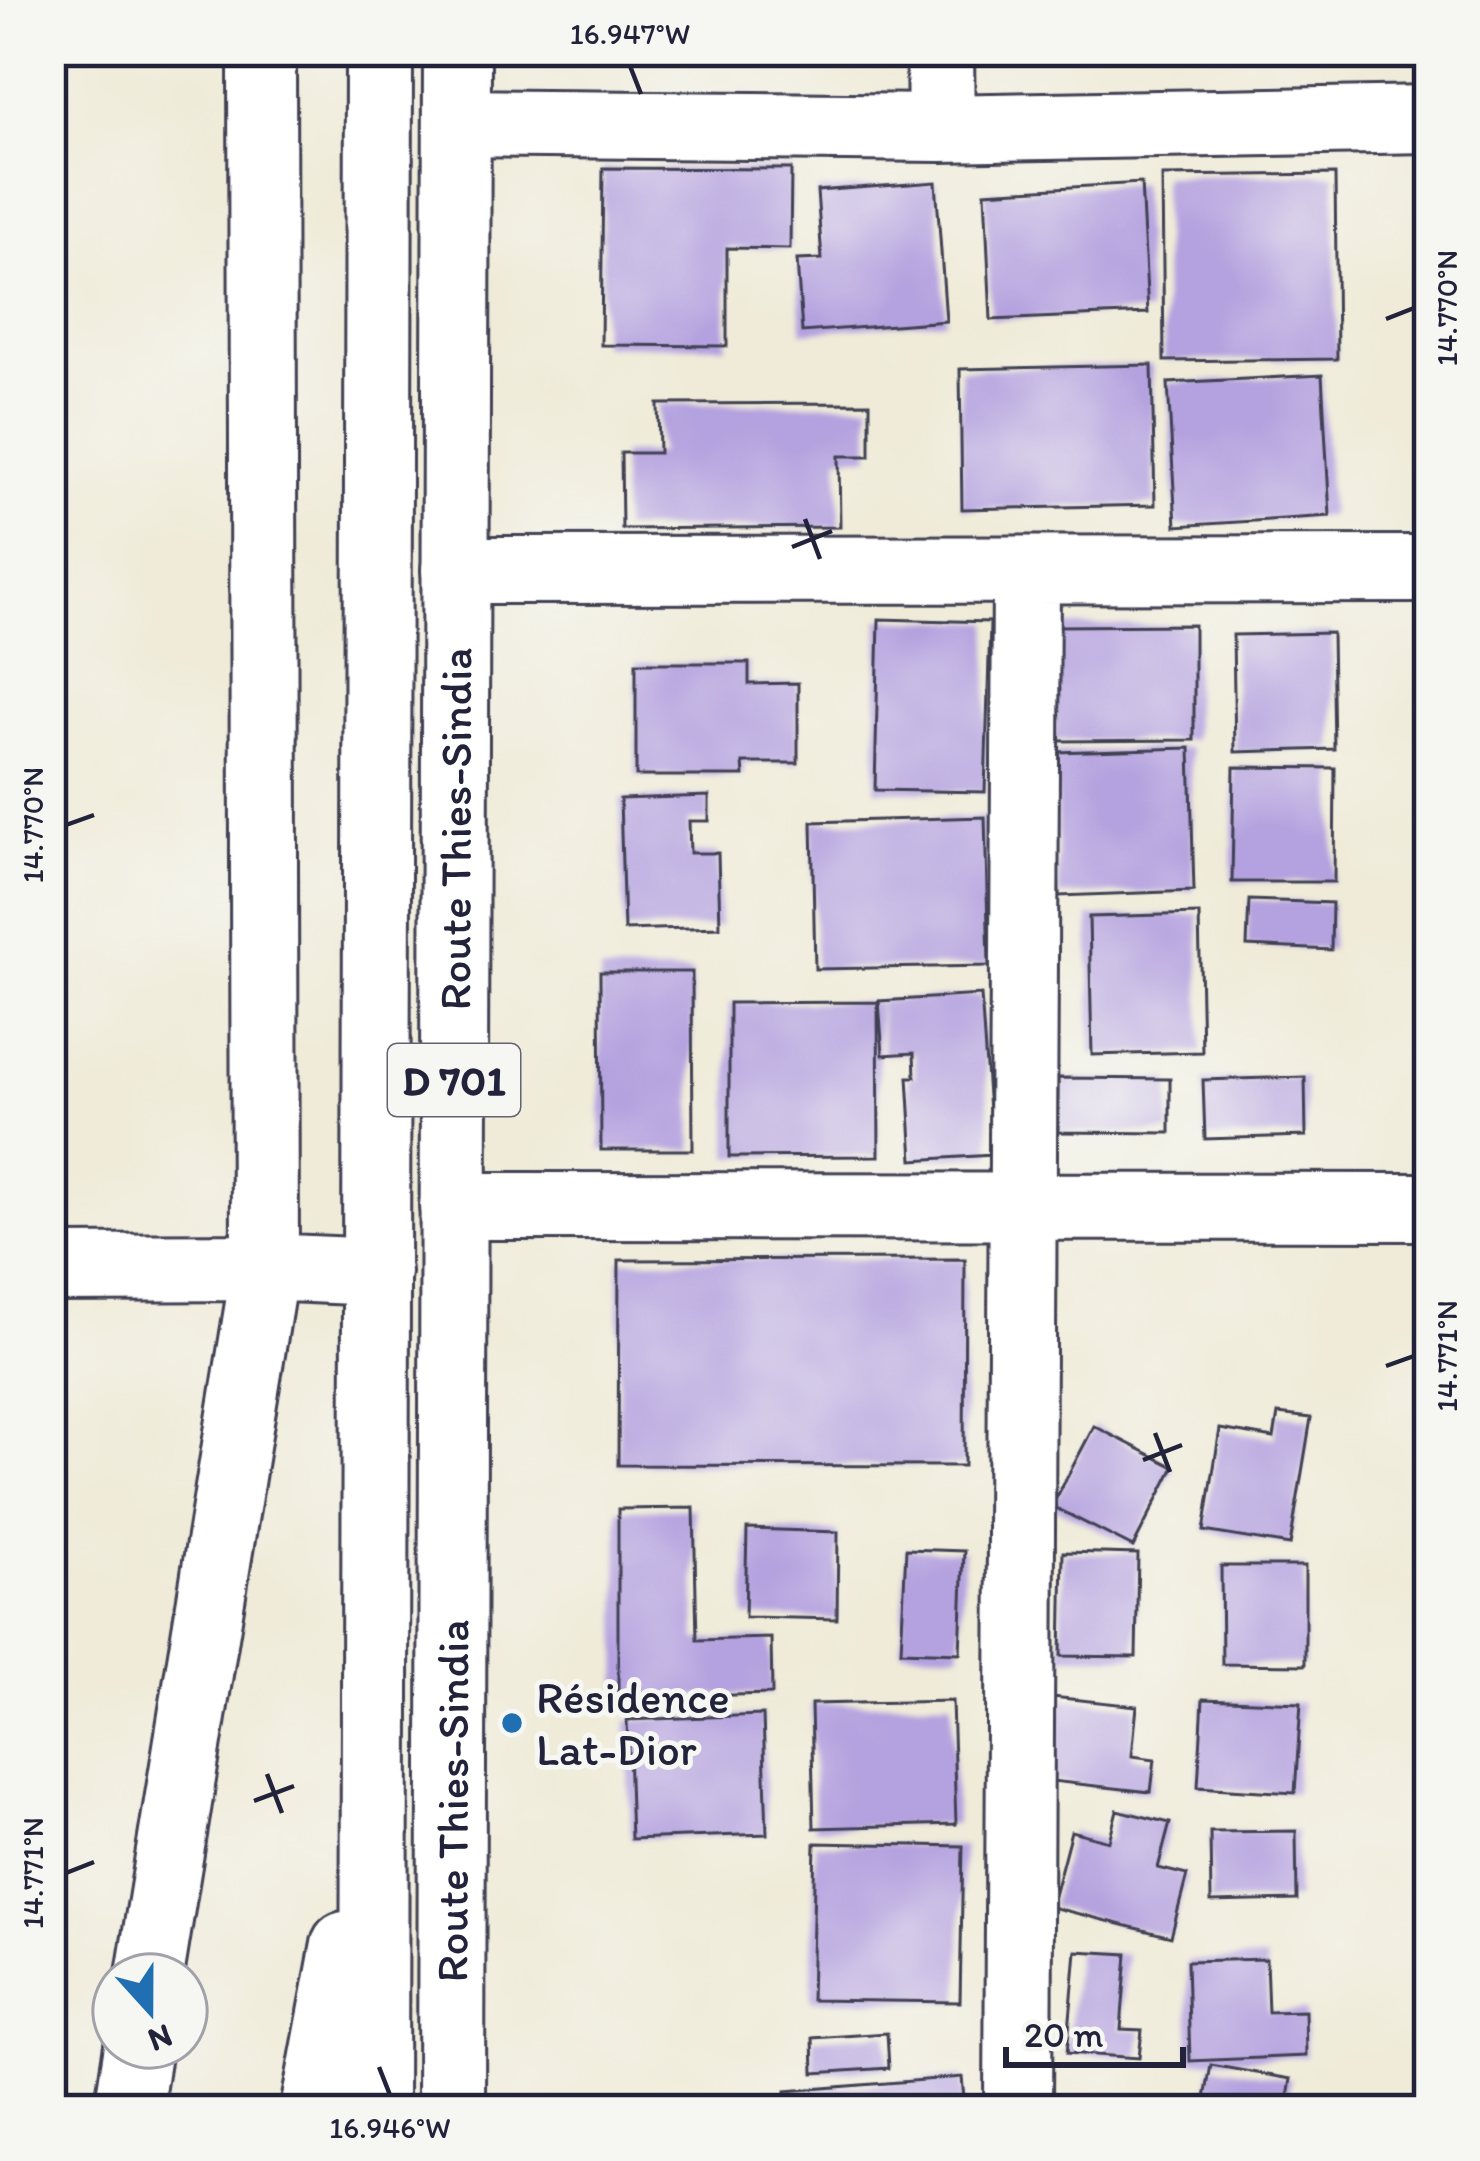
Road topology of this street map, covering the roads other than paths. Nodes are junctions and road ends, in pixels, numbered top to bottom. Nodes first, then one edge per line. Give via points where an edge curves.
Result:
1 (262, 51) edge
2 (379, 51) edge
3 (457, 51) edge
4 (940, 51) edge
5 (1429, 119) edge
6 (457, 123) junction
7 (941, 128) junction
8 (1429, 569) edge
9 (455, 570) junction
10 (1026, 571) junction
11 (1023, 1205) junction
12 (453, 1206) junction
13 (1429, 1207) edge
14 (265, 1267) junction
15 (51, 1268) edge
16 (377, 1272) junction
17 (375, 1788) junction
18 (154, 1951) edge
19 (134, 2071) edge
20 (128, 2110) edge
21 (314, 2110) edge
22 (374, 2110) edge
23 (451, 2110) edge
24 (1018, 2110) edge

1 - 14 street
2 - 16 street, Route Thies-Sindia / D 701
3 - 6 street, Route Thies-Sindia / D 701
4 - 7 street
5 - 7 street
6 - 7 street
6 - 9 street, Route Thies-Sindia / D 701
8 - 10 street
9 - 10 street
9 - 12 street, Route Thies-Sindia / D 701
10 - 11 street
11 - 12 street
11 - 13 street
11 - 24 street
12 - 23 street, Route Thies-Sindia / D 701
14 - 15 street
14 - 16 street
14 - 18 street
16 - 17 street, Route Thies-Sindia / D 701
17 - 21 street
17 - 22 street, Route Thies-Sindia / D 701
19 - 20 street

